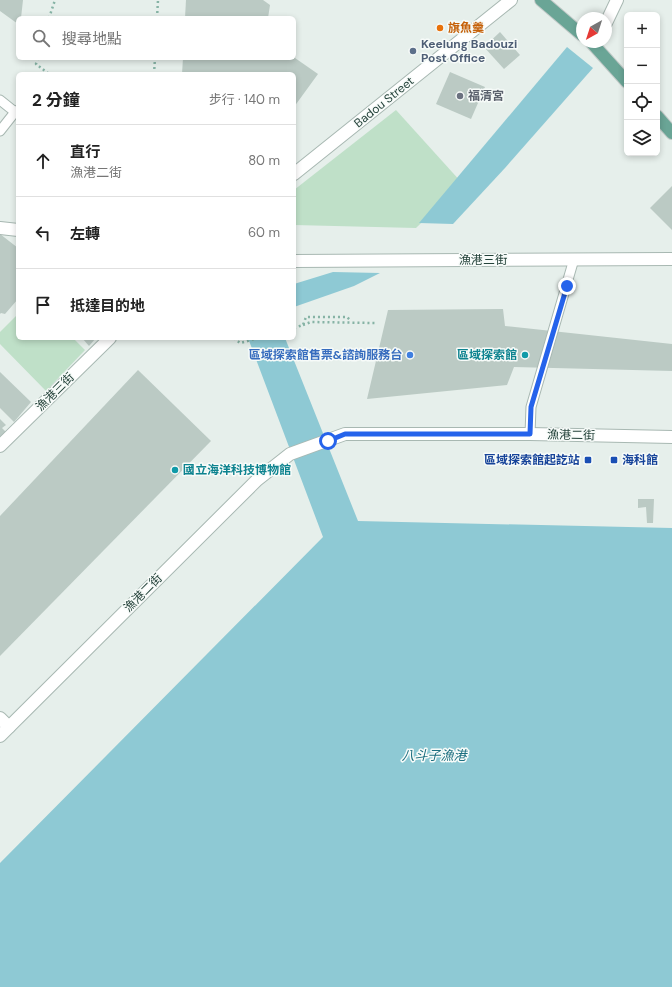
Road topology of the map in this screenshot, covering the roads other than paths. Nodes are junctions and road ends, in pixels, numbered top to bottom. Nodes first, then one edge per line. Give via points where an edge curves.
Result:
1 (511, 0) edge
2 (541, 0) edge
3 (617, 0) edge
4 (611, 12) edge
5 (576, 30) edge
6 (598, 48) edge
7 (624, 78) edge
8 (0, 100) edge
9 (16, 111) edge
10 (660, 119) edge
11 (0, 131) edge
12 (672, 133) edge
13 (296, 172) edge
14 (0, 228) edge
15 (16, 230) edge
16 (574, 259) junction
17 (672, 260) edge
18 (296, 261) edge
19 (108, 340) edge
20 (530, 434) junction
21 (672, 437) edge
22 (0, 446) edge
23 (0, 718) edge
24 (9, 727) junction
25 (0, 736) edge

1 - 13 street, Badou Street
2 - 5 main road
3 - 4 street
6 - 7 main road
8 - 9 lane
9 - 11 lane
10 - 12 main road
14 - 15 street
16 - 17 street, 漁港三街
16 - 18 street, 漁港三街
16 - 20 lane via 531,407
19 - 22 street, 漁港三街
20 - 21 street, 漁港二街
20 - 24 street, 漁港二街 via 345,434 290,454 257,480
23 - 24 street
24 - 25 street, 漁港二街

